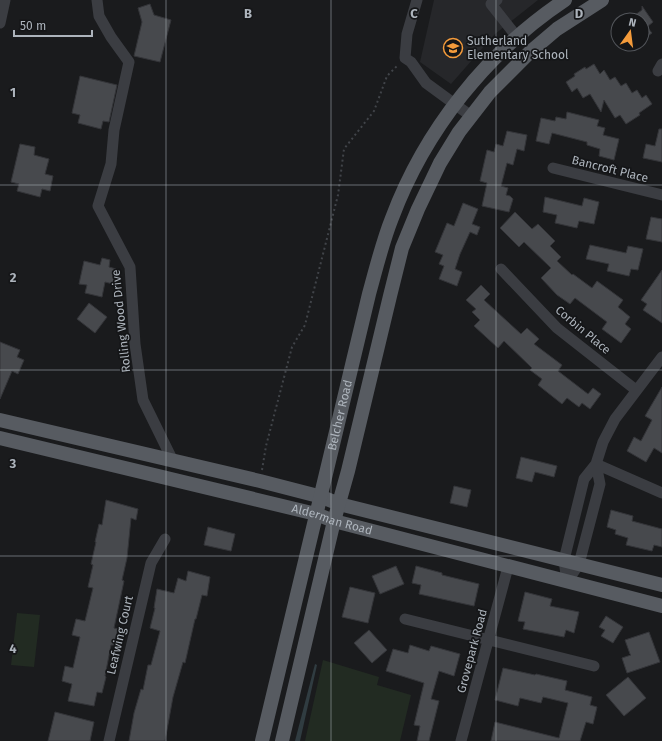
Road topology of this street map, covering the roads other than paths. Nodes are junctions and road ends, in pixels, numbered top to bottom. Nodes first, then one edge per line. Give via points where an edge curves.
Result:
1 (5, 0) edge
2 (97, 0) edge
3 (417, 0) edge
4 (565, 0) edge
5 (602, 0) edge
6 (492, 1) edge
7 (0, 23) edge
8 (517, 36) junction
9 (530, 52) junction
10 (455, 104) junction
11 (471, 116) junction
12 (552, 168) dead end
13 (662, 196) edge
14 (501, 269) dead end
15 (662, 357) edge
16 (636, 390) junction
17 (0, 420) edge
18 (0, 438) edge
19 (173, 461) junction
20 (596, 464) junction
21 (662, 493) edge
22 (322, 497) junction
23 (339, 504) junction
24 (316, 514) junction
25 (334, 521) junction
26 (165, 539) dead end
27 (564, 560) junction
28 (579, 564) junction
29 (508, 567) junction
30 (567, 582) junction
31 (662, 585) edge
32 (662, 606) edge
33 (404, 619) dead end
34 (488, 640) junction
35 (594, 666) dead end
36 (109, 741) edge
37 (262, 741) edge
38 (282, 741) edge
39 (461, 741) edge

1 - 7 street
2 - 19 street, Rolling Wood Drive via 99,16 129,62 114,130 111,164 98,206 130,267 135,344 143,400
3 - 10 street via 407,34 405,58 411,62 426,83
4 - 8 main road, Belcher Road
5 - 9 main road, Belcher Road via 558,29
6 - 8 street
8 - 9 main road
8 - 10 main road, Belcher Road
9 - 11 main road, Belcher Road via 490,92
10 - 11 street
10 - 22 main road, Belcher Road via 426,147 392,218 369,294
11 - 23 main road, Belcher Road via 440,163 402,248
12 - 13 street, Bancroft Place
14 - 16 street, Corbin Place via 557,328
15 - 16 street
16 - 20 street via 614,419
17 - 19 main road, Alderman Road
18 - 24 main road, Alderman Road
19 - 22 main road, Alderman Road
20 - 21 street
20 - 27 street via 584,479
20 - 28 street via 600,484
22 - 23 main road, Alderman Road
22 - 24 main road, Belcher Road
23 - 25 main road, Belcher Road
23 - 27 main road, Alderman Road
24 - 25 main road, Alderman Road
24 - 37 main road, Belcher Road
25 - 29 main road, Alderman Road
25 - 38 main road, Belcher Road
26 - 36 street, Leafwing Court via 151,563
27 - 28 main road, Alderman Road
27 - 30 street
28 - 30 street
28 - 31 main road, Alderman Road
29 - 30 main road, Alderman Road
29 - 34 street, Grovepark Road
30 - 32 main road, Alderman Road
33 - 34 street
34 - 35 street
34 - 39 street, Grovepark Road

